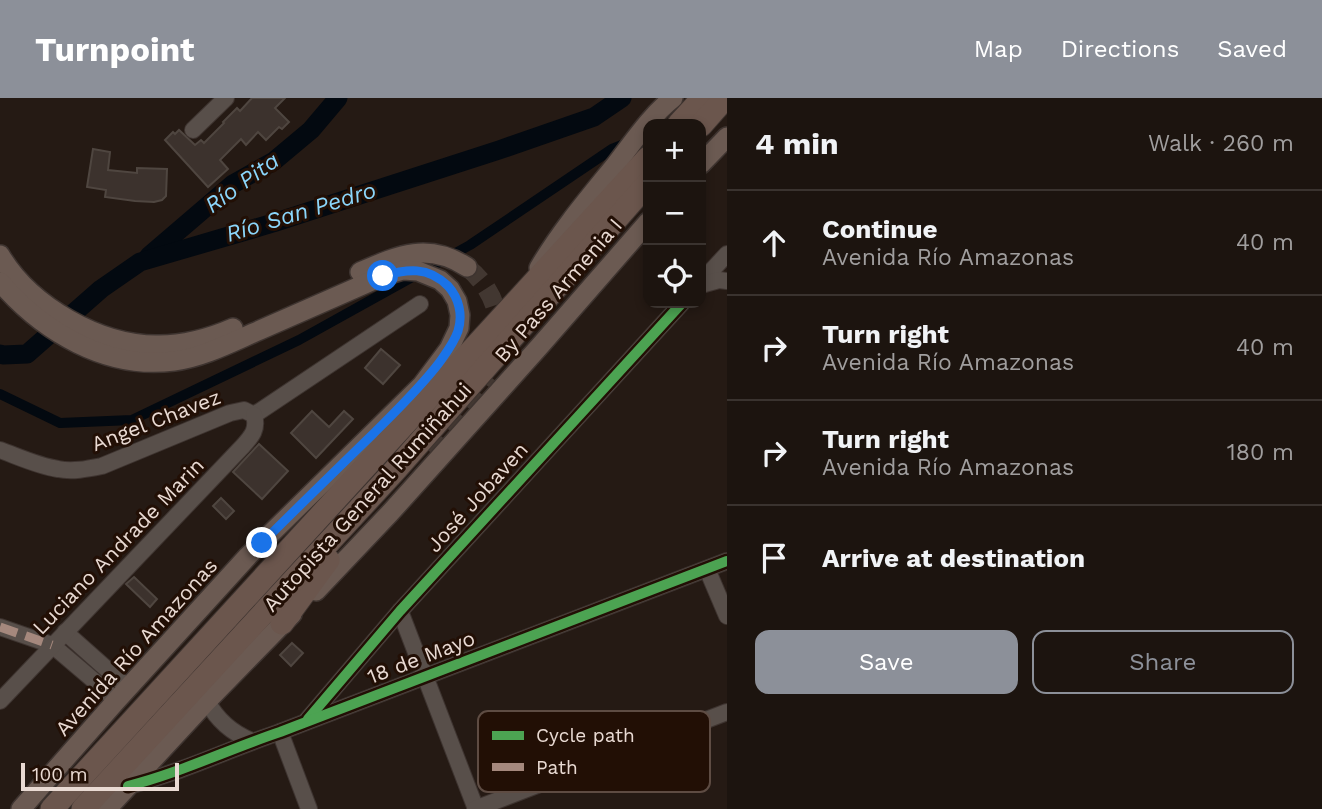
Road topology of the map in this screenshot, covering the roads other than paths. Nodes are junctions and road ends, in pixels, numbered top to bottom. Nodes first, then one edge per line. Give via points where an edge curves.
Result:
1 (226, 98) edge
2 (673, 98) edge
3 (704, 98) edge
4 (725, 98) edge
5 (652, 119) edge
6 (684, 119) edge
7 (706, 119) edge
8 (193, 130) dead end
9 (643, 130) edge
10 (727, 137) edge
11 (706, 159) edge
12 (643, 172) edge
13 (643, 173) edge
14 (643, 228) edge
15 (727, 254) edge
16 (0, 255) edge
17 (467, 267) tunnel mouth
18 (706, 278) edge
19 (727, 281) edge
20 (0, 282) edge
21 (706, 283) edge
22 (523, 296) junction
23 (420, 304) dead end
24 (33, 305) junction
25 (677, 308) edge
26 (102, 344) junction
27 (254, 415) junction
28 (0, 450) edge
29 (397, 468) junction
30 (727, 561) edge
31 (707, 569) junction
32 (400, 611) junction
33 (727, 616) edge
34 (282, 623) junction
35 (0, 627) edge
36 (65, 632) junction
37 (52, 645) junction
38 (425, 676) junction
39 (122, 694) junction
40 (0, 701) edge
41 (207, 701) junction
42 (727, 712) edge
43 (710, 719) edge
44 (306, 721) junction
45 (280, 732) junction
46 (252, 741) junction
47 (128, 786) junction
48 (520, 792) edge
49 (21, 809) edge
50 (52, 809) edge
51 (83, 809) edge
52 (107, 809) edge
53 (309, 809) edge
54 (476, 809) edge

1 - 8 street
2 - 5 main road, By Pass Armenia I
3 - 6 highway
4 - 7 highway
9 - 22 main road, By Pass Armenia I via 564,228
10 - 11 main road
12 - 22 highway, Autopista General Rumiñahui
13 - 29 highway, Autopista General Rumiñahui
14 - 34 main road, By Pass Armenia I via 394,508
15 - 18 street
16 - 24 main road, Avenida Río Amazonas
17 - 26 main road, Avenida Río Amazonas via 439,254 418,252 395,257 214,336 180,344
19 - 21 street
20 - 24 main road, Avenida Río Amazonas
22 - 50 highway, Autopista General Rumiñahui
23 - 27 street, Angel Chavez
24 - 26 main road, Avenida Río Amazonas via 61,335
25 - 32 street, José Jobaven
26 - 39 main road, Avenida Río Amazonas via 118,358 141,362 191,358 403,270 427,274 446,285 459,307 457,335 422,385 248,556
27 - 28 street, Angel Chavez via 244,410 230,413 82,470 46,467
27 - 36 street, Luciano Andrade Marin via 257,424 243,446
29 - 34 highway
29 - 51 highway, Autopista General Rumiñahui
30 - 31 street, 18 de Mayo
31 - 33 street
31 - 38 street, 18 de Mayo
32 - 38 street
32 - 44 street, José Jobaven
34 - 41 main road, By Pass Armenia I
35 - 37 street
36 - 37 street, Luciano Andrade Marin
36 - 39 street
37 - 39 street via 106,690
37 - 40 street, Luciano Andrade Marin
38 - 44 street, 18 de Mayo
38 - 54 street
39 - 49 main road, Avenida Río Amazonas
41 - 46 street via 225,726
41 - 47 main road, By Pass Armenia I
42 - 43 street
44 - 45 street, 18 de Mayo
45 - 46 street, 18 de Mayo
45 - 53 street
46 - 47 street, 18 de Mayo
47 - 52 main road, By Pass Armenia I
48 - 54 street

